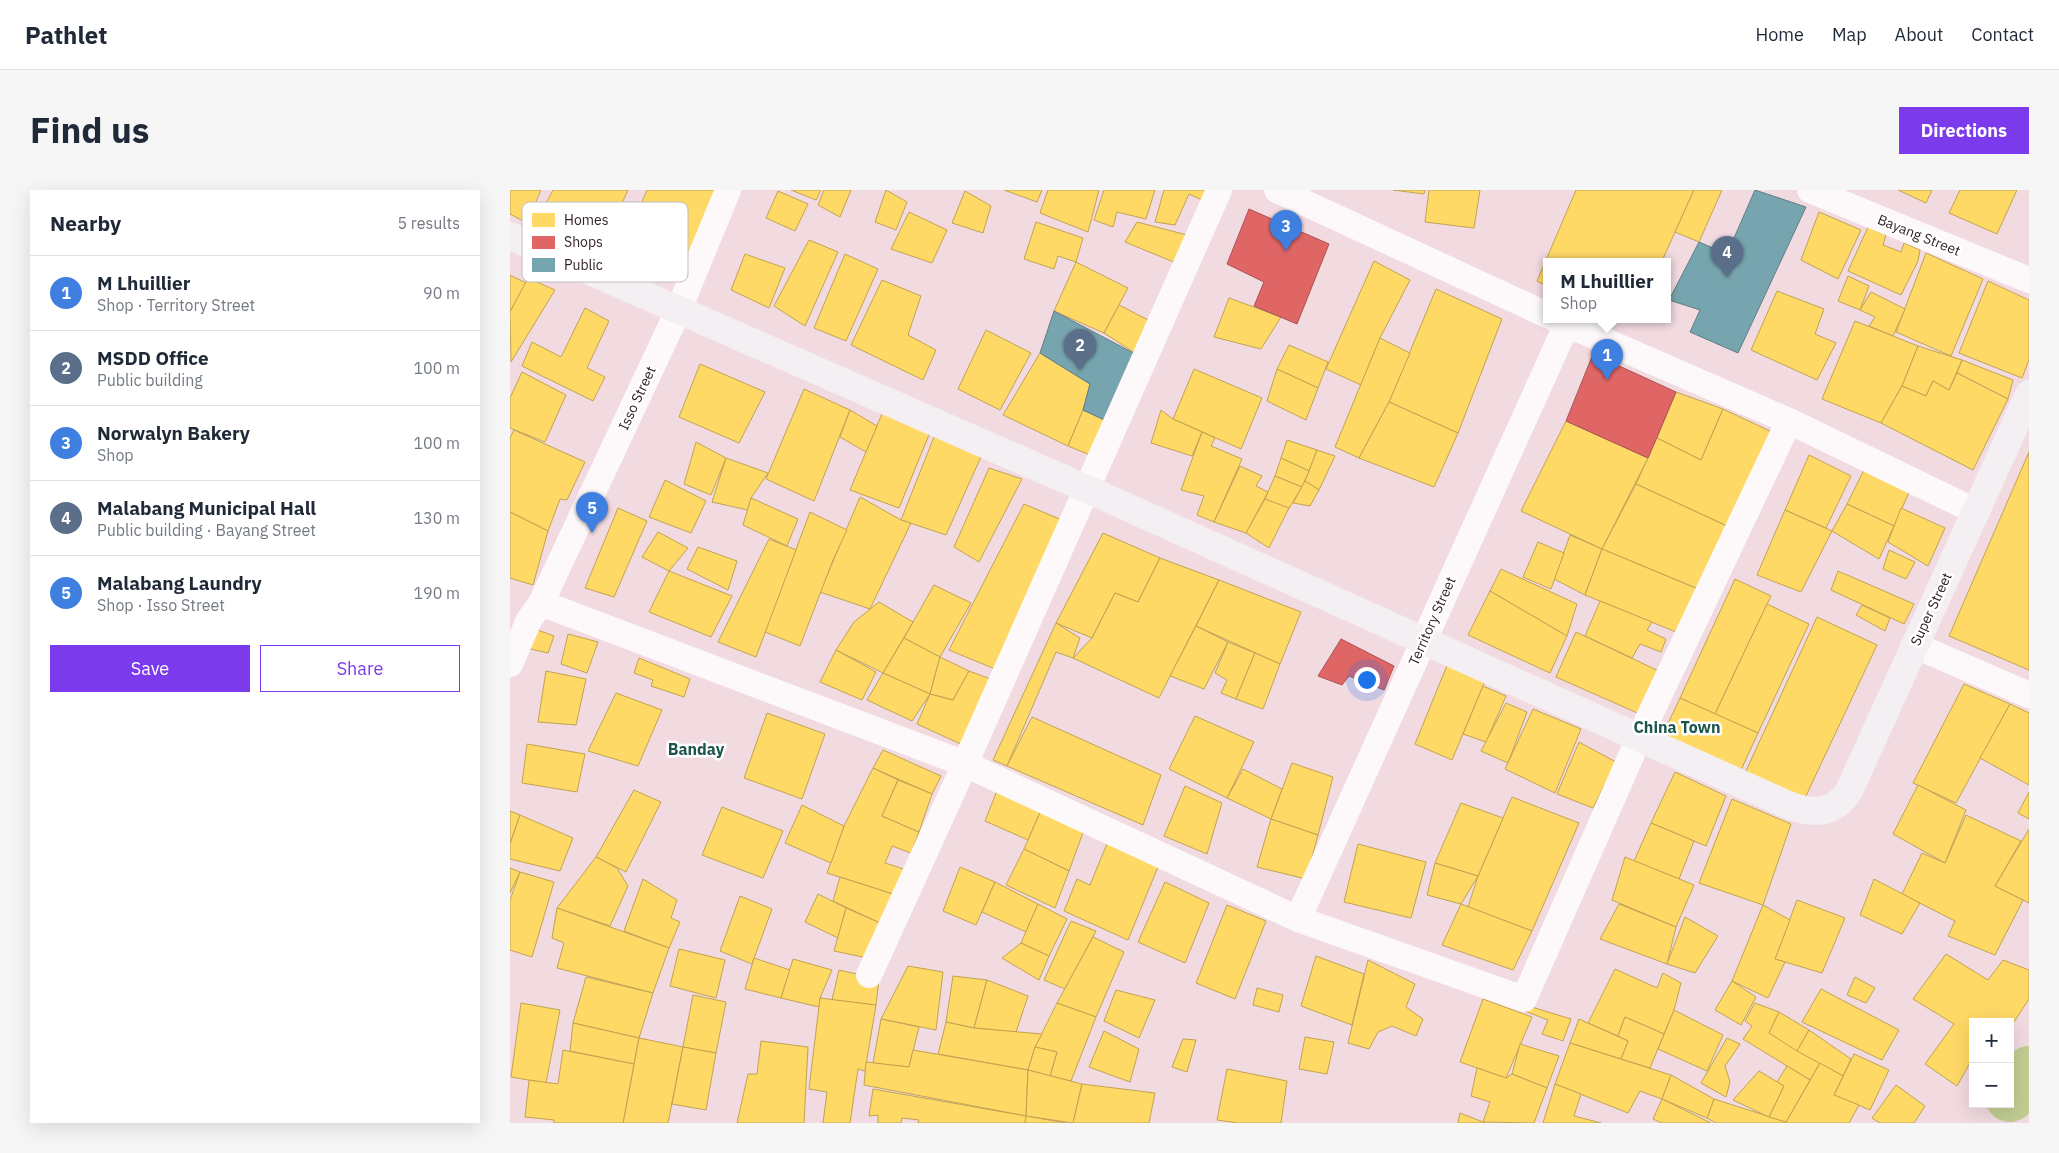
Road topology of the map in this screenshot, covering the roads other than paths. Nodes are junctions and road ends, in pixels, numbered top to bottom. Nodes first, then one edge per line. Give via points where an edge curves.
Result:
1 (728, 190) edge
2 (1219, 190) edge
3 (1277, 190) edge
4 (1810, 190) edge
5 (510, 236) edge
6 (522, 241) edge
7 (2029, 280) edge
8 (618, 282) edge
9 (679, 308) junction
10 (1543, 313) edge
11 (1554, 323) edge
12 (1565, 323) edge
13 (2029, 394) edge
14 (1789, 421) junction
15 (1087, 489) junction
16 (1977, 512) junction
17 (541, 604) junction
18 (1424, 640) junction
19 (1914, 645) junction
20 (510, 664) edge
21 (2029, 695) edge
22 (1639, 738) junction
23 (965, 764) junction
24 (1298, 918) junction
25 (869, 975) dead end

1 - 9 street, Isso Street
2 - 15 street
3 - 10 street
4 - 7 street, Bayang Street
5 - 6 street
8 - 9 street
9 - 15 street
9 - 17 street, Isso Street
11 - 18 street, Territory Street
12 - 14 street
13 - 16 street, Super Street
14 - 16 street
14 - 22 street
15 - 18 street
15 - 23 street
16 - 19 street, Super Street
17 - 20 street, Isso Street via 529,620
17 - 23 street
18 - 22 street
18 - 24 street, Territory Street
19 - 21 street
19 - 22 street, Super Street via 1849,791 1832,808 1807,812
22 - 24 street via 1524,999
23 - 24 street
23 - 25 street

